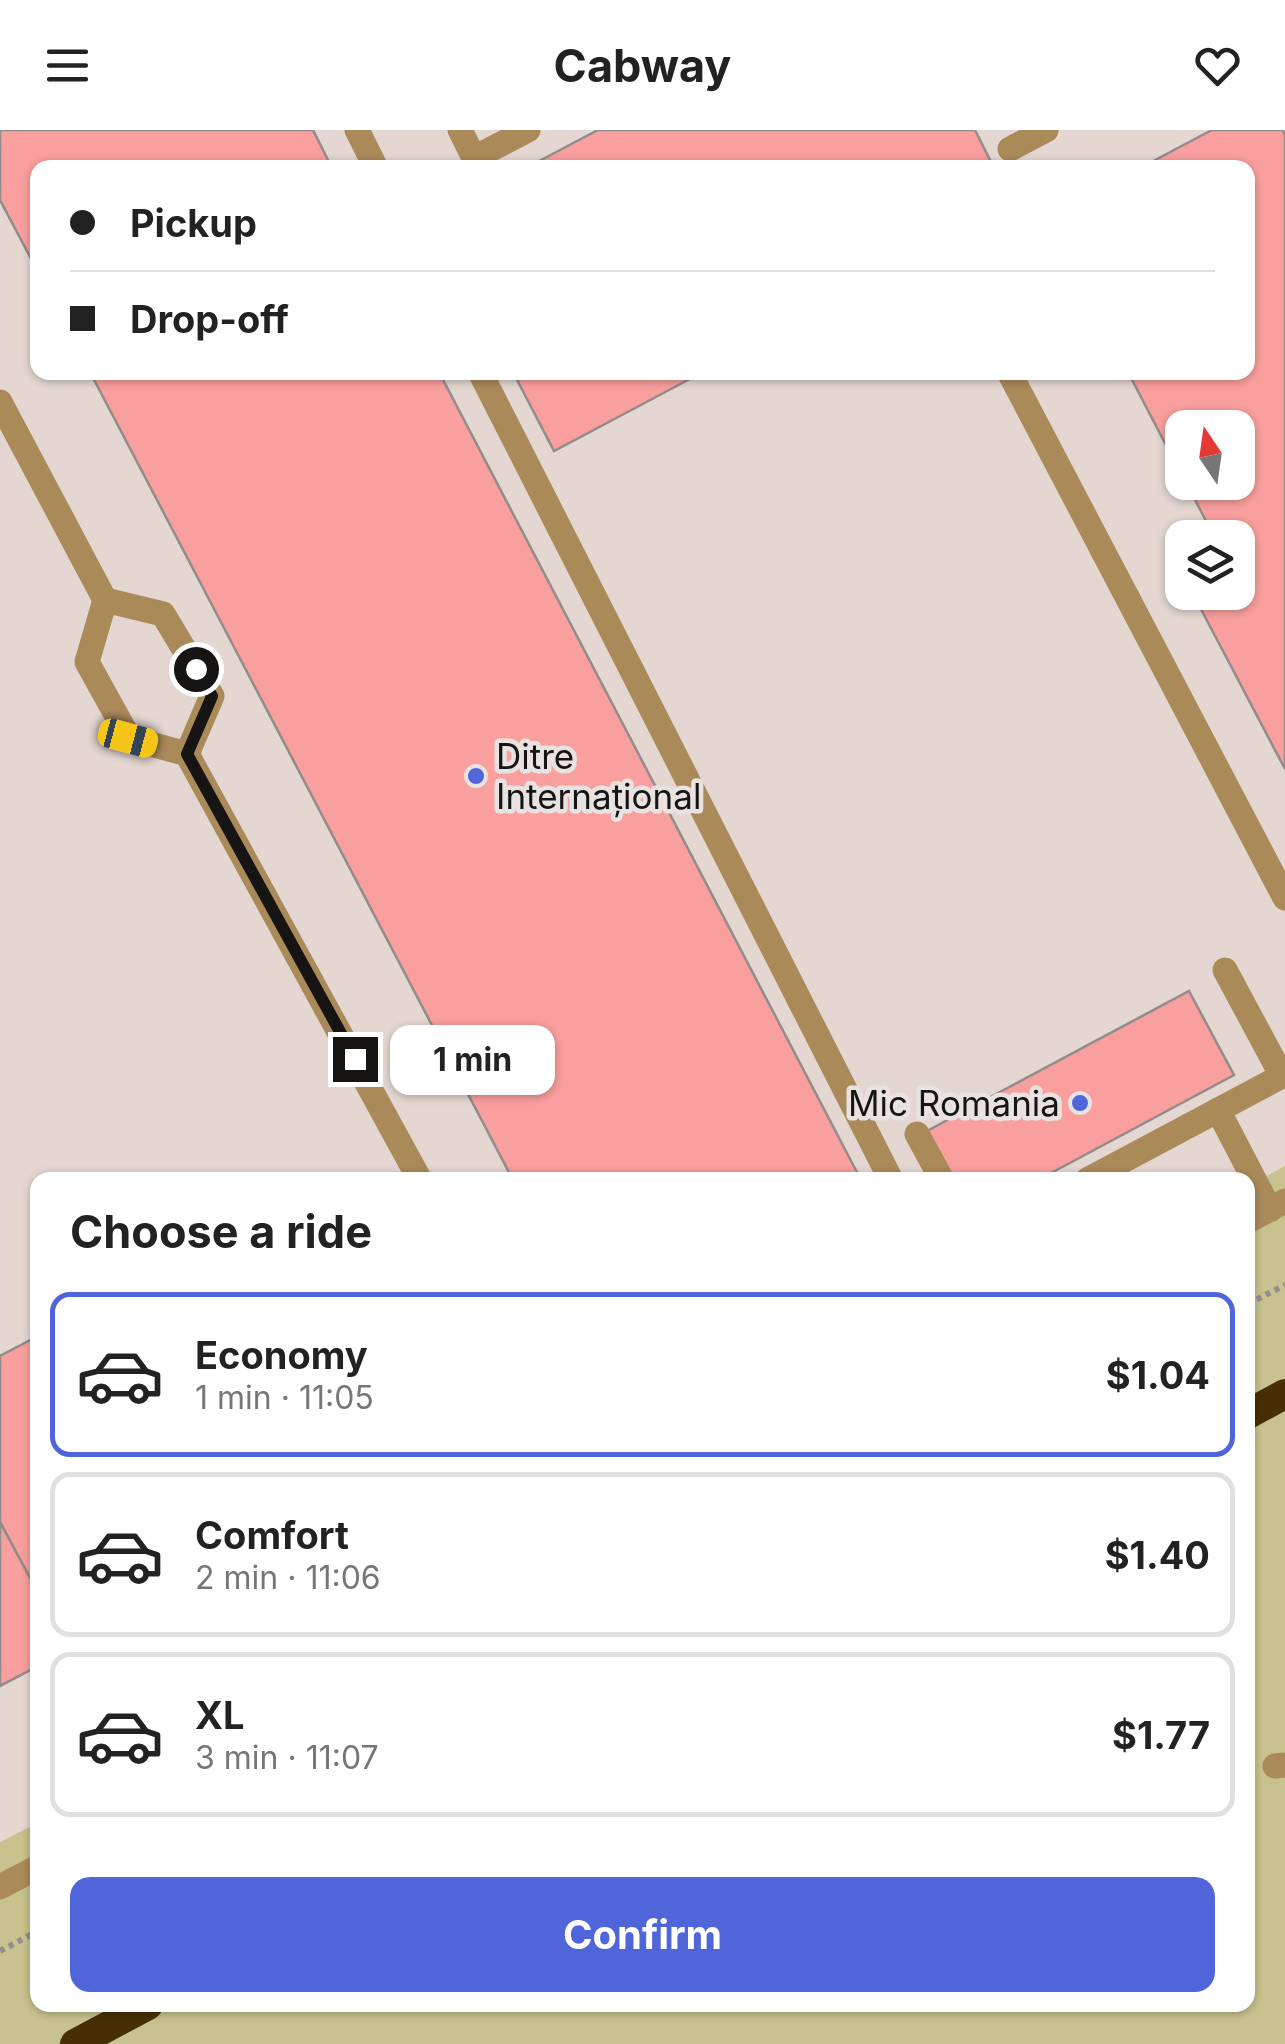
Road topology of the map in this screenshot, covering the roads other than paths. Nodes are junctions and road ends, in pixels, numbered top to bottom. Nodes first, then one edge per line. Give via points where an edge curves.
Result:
1 (357, 130) edge
2 (460, 130) edge
3 (528, 130) edge
4 (1046, 130) edge
5 (1010, 149) dead end
6 (372, 160) edge
7 (484, 380) edge
8 (1013, 380) edge
9 (0, 402) edge
10 (105, 600) junction
11 (187, 754) junction
12 (1285, 898) edge
13 (1225, 970) dead end
14 (1218, 1110) junction
15 (917, 1134) dead end
16 (416, 1172) edge
17 (887, 1172) edge
18 (938, 1172) edge
19 (1102, 1172) edge
20 (1248, 1172) edge
21 (1255, 1186) edge
22 (1267, 1211) edge
23 (1285, 1394) edge
24 (1255, 1410) edge
25 (30, 1870) edge
26 (0, 1886) edge
27 (135, 2012) edge
28 (75, 2044) edge

1 - 6 street
2 - 3 street via 474,158
4 - 5 street
7 - 17 street
8 - 12 street
9 - 10 street
10 - 11 street via 87,662 128,738
10 - 11 street via 163,614 212,696
11 - 16 street
13 - 14 street via 1282,1076
14 - 19 street
14 - 20 street
15 - 18 street
21 - 22 street
23 - 24 highway
25 - 26 street
27 - 28 highway

